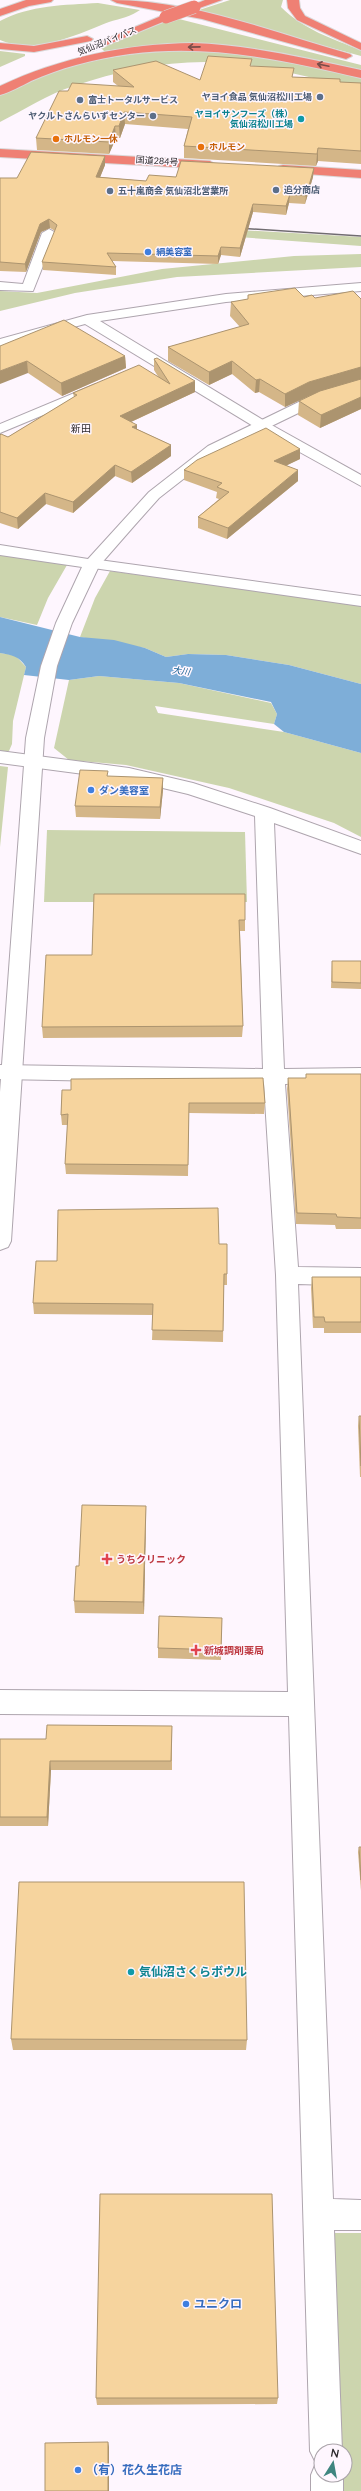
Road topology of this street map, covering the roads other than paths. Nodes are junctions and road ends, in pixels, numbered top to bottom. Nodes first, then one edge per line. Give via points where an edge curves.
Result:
1 (47, 0) edge
2 (117, 0) edge
3 (216, 0) edge
4 (293, 0) edge
5 (27, 3) junction
6 (195, 4) edge
7 (0, 7) edge
8 (0, 13) edge
9 (161, 15) junction
10 (87, 39) junction
11 (0, 46) edge
12 (361, 46) edge
13 (354, 58) dead end
14 (361, 74) edge
15 (0, 78) edge
16 (0, 86) edge
17 (0, 91) edge
18 (0, 153) edge
19 (220, 165) edge
20 (267, 168) edge
21 (361, 174) edge
22 (49, 233) dead end
23 (0, 286) edge
24 (361, 287) edge
25 (87, 319) junction
26 (0, 344) edge
27 (157, 362) junction
28 (143, 368) edge
29 (107, 383) edge
30 (361, 385) edge
31 (263, 426) junction
32 (0, 429) edge
33 (361, 481) edge
34 (0, 550) edge
35 (92, 564) junction
36 (361, 601) edge
37 (0, 757) edge
38 (34, 761) junction
39 (264, 812) junction
40 (361, 848) edge
41 (7, 1072) edge
42 (361, 1075) edge
43 (274, 1076) junction
44 (0, 1241) edge
45 (287, 1275) junction
46 (361, 1276) edge
47 (0, 1702) edge
48 (301, 1704) junction
49 (318, 2214) junction
50 (361, 2215) edge
51 (326, 2443) edge

1 - 5 highway
2 - 13 highway via 153,5
3 - 6 highway, 気仙沼バイパス
4 - 12 highway via 294,8 301,18
5 - 7 highway
5 - 8 highway
6 - 9 highway, 気仙沼バイパス, bridge
6 - 9 highway, 気仙沼バイパス via 181,5
9 - 10 highway, 気仙沼バイパス
9 - 16 highway, 気仙沼バイパス
10 - 11 highway via 34,49
10 - 15 highway, 気仙沼バイパス
14 -> 17 highway via 244,51 210,47 176,48 134,50 79,60 52,68
18 - 19 highway, 国道284号
20 - 21 highway
22 - 23 street via 28,288
24 - 25 street via 226,298
25 - 26 street
25 - 27 street
27 - 28 street
27 - 31 street
29 - 32 street
30 - 31 street via 314,400
31 - 33 street
31 - 35 street via 213,450 178,474 154,495
34 - 35 street
35 - 36 street
35 - 38 street via 49,666 35,738
37 - 38 street
38 - 39 street via 129,774 193,789
38 - 41 street
39 - 40 street
39 - 43 street
41 - 43 street
41 - 44 street
42 - 43 street
43 - 45 street
45 - 46 street
45 - 48 street
47 - 48 street
48 - 49 street
49 - 50 street
49 - 51 street

